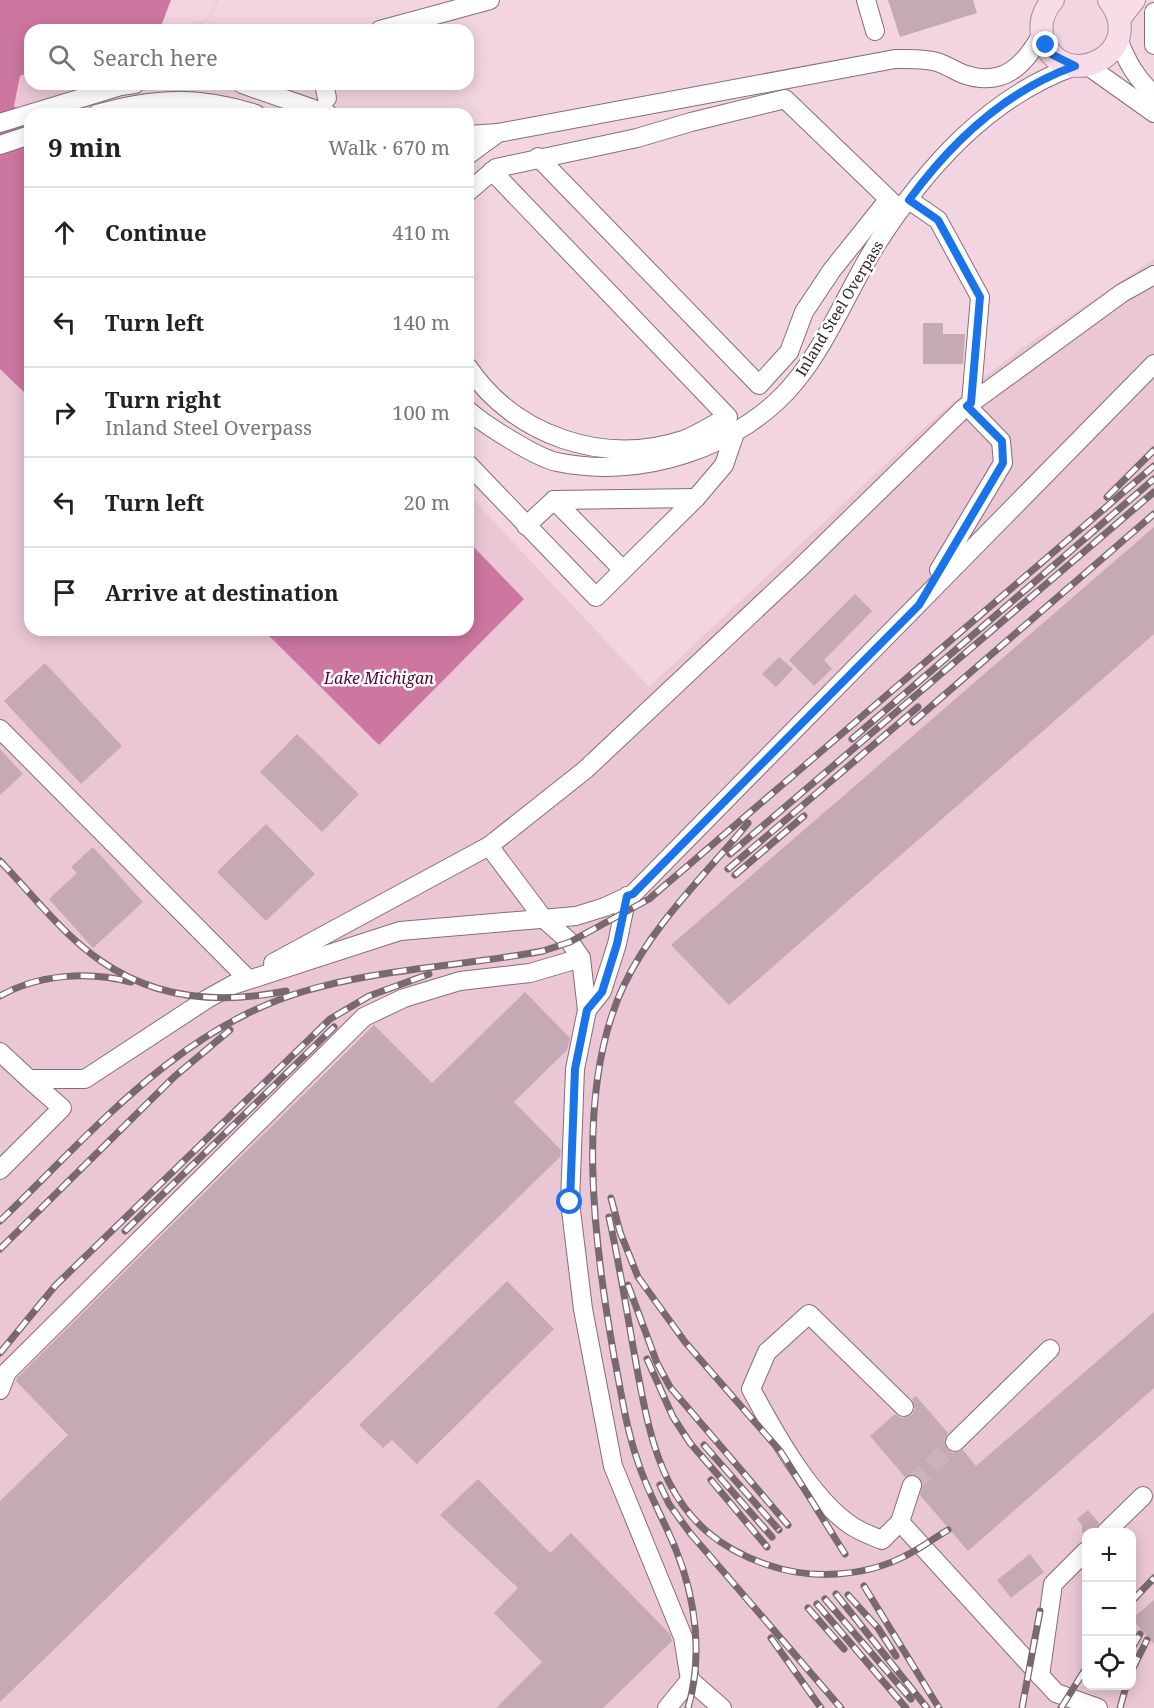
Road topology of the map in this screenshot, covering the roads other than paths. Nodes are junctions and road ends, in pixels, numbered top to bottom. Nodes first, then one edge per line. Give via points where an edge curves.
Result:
1 (490, 0) edge
2 (866, 0) edge
3 (1134, 0) edge
4 (1154, 12) edge
5 (1044, 13) edge
6 (1115, 19) edge
7 (402, 24) edge
8 (874, 31) dead end
9 (1154, 45) edge
10 (1082, 66) junction
11 (108, 90) edge
12 (276, 90) edge
13 (728, 91) junction
14 (1154, 95) edge
15 (326, 99) edge
16 (49, 108) edge
17 (116, 108) edge
18 (236, 108) edge
19 (735, 110) junction
20 (1154, 112) edge
21 (24, 116) edge
22 (0, 123) edge
23 (498, 133) junction
24 (474, 135) edge
25 (24, 137) edge
26 (0, 145) edge
27 (474, 151) edge
28 (538, 157) junction
29 (492, 171) junction
30 (474, 187) edge
31 (900, 203) junction
32 (1154, 275) edge
33 (1154, 364) edge
34 (474, 376) edge
35 (969, 404) junction
36 (474, 416) edge
37 (736, 430) junction
38 (474, 470) edge
39 (696, 498) junction
40 (554, 500) junction
41 (526, 526) junction
42 (623, 570) junction
43 (919, 605) junction
44 (0, 729) edge
45 (489, 846) junction
46 (627, 896) junction
47 (543, 918) junction
48 (581, 958) junction
49 (239, 981) junction
50 (587, 1010) junction
51 (0, 1052) edge
52 (29, 1079) junction
53 (0, 1170) edge
54 (1050, 1349) dead end
55 (0, 1390) edge
56 (904, 1407) dead end
57 (956, 1442) tunnel mouth
58 (912, 1485) tunnel mouth
59 (1143, 1496) dead end
60 (900, 1522) junction
61 (1111, 1528) edge
62 (1082, 1555) edge
63 (1040, 1676) junction
64 (690, 1680) junction
65 (667, 1708) edge
66 (722, 1708) edge
67 (1098, 1708) edge

1 - 7 street
2 - 8 street
3 - 6 main road
4 - 9 street
5 - 10 main road via 1053,55
5 - 13 street via 1029,57 1012,72 996,78 964,74 935,61 895,59
6 - 10 main road via 1107,56
6 - 14 street via 1129,65
10 - 20 street
10 - 31 street, Inland Steel Overpass via 1048,76 999,106 958,141
11 - 16 street
12 - 15 street
13 - 19 street
13 - 23 street
17 - 18 street via 180,99
19 - 28 street via 637,138
19 - 31 street via 785,99
21 - 22 street
23 - 24 street
23 - 27 street
25 - 26 street
28 - 29 street
28 - 31 street via 759,385 789,352 804,312 832,270
29 - 30 street
29 - 34 street via 728,417 676,442 632,450 585,446 550,436 510,411
31 - 35 street via 938,220 980,297
31 - 37 street, Inland Steel Overpass via 795,382
32 - 35 street via 1122,293
33 - 43 street
35 - 43 street via 1002,441 1003,463
35 - 45 street via 585,770
36 - 37 street, Inland Steel Overpass via 555,462 616,468 675,458
37 - 39 street via 724,465
38 - 41 street
39 - 40 street
39 - 42 street
40 - 41 street
40 - 42 street
41 - 42 street via 596,597
43 - 46 street
44 - 49 street
45 - 47 street
45 - 49 street
46 - 47 street via 576,916
46 - 50 street via 602,992
47 - 48 street via 570,942
47 - 49 street via 400,931
48 - 50 street
48 - 55 street via 530,973 460,981 404,998 364,1017 8,1372
49 - 52 street via 85,1079
50 - 64 street via 575,1069 570,1202 583,1309 613,1466 683,1637
51 - 52 street
52 - 53 street via 62,1108
54 - 57 street
56 - 60 street via 809,1314 767,1352 751,1389 815,1491 852,1526 882,1540
58 - 60 street
59 - 61 street
60 - 63 street
62 - 63 street via 1053,1584
63 - 67 street via 1056,1693
64 - 65 street
64 - 66 street

